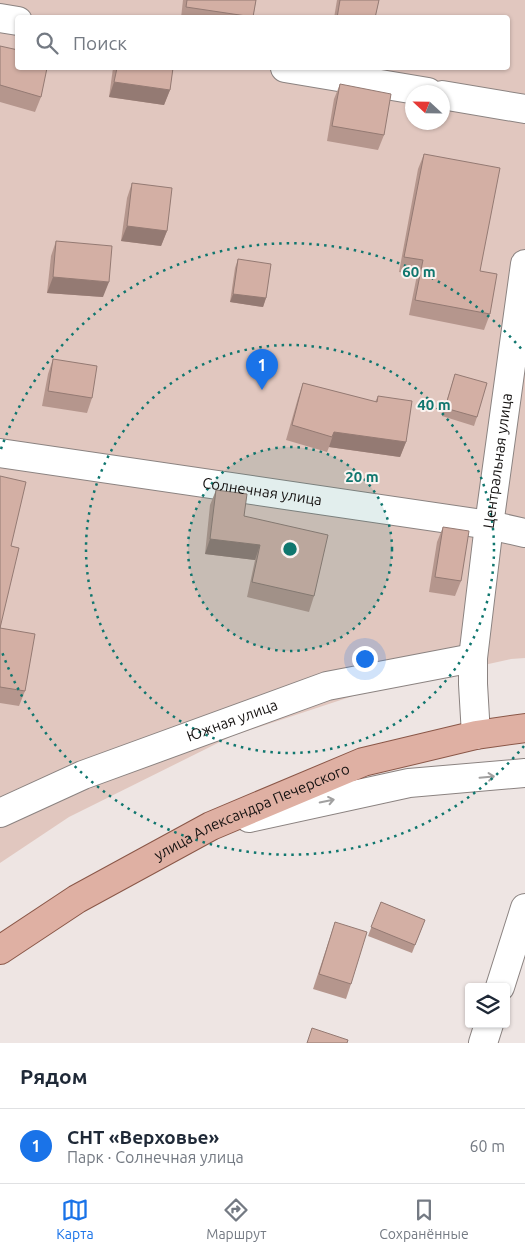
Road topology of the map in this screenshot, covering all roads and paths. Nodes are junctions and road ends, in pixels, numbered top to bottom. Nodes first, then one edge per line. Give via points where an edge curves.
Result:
1 (0, 18) edge
2 (15, 20) edge
3 (297, 70) edge
4 (405, 88) edge
5 (450, 96) edge
6 (525, 109) edge
7 (525, 264) edge
8 (0, 453) edge
9 (489, 525) junction
10 (525, 533) edge
11 (473, 658) junction
12 (525, 728) edge
13 (476, 735) junction
14 (525, 773) edge
15 (0, 813) edge
16 (211, 826) junction
17 (525, 908) edge
18 (0, 950) edge
19 (501, 983) edge
20 (488, 1028) edge
21 (483, 1043) edge

1 - 2 street
3 - 4 street
5 - 6 street
7 - 9 street, Центральная улица
8 - 9 street, Солнечная улица
9 - 10 street, Солнечная улица
9 - 11 street, Центральная улица
11 - 13 street, Центральная улица
11 - 15 street, Южная улица via 327,686 83,776
12 - 13 main road, улица Александра Печерского
13 - 16 main road, улица Александра Печерского via 363,762
16 -> 14 street via 409,783
16 - 18 main road, улица Александра Печерского via 77,899
17 - 19 street
20 - 21 street

